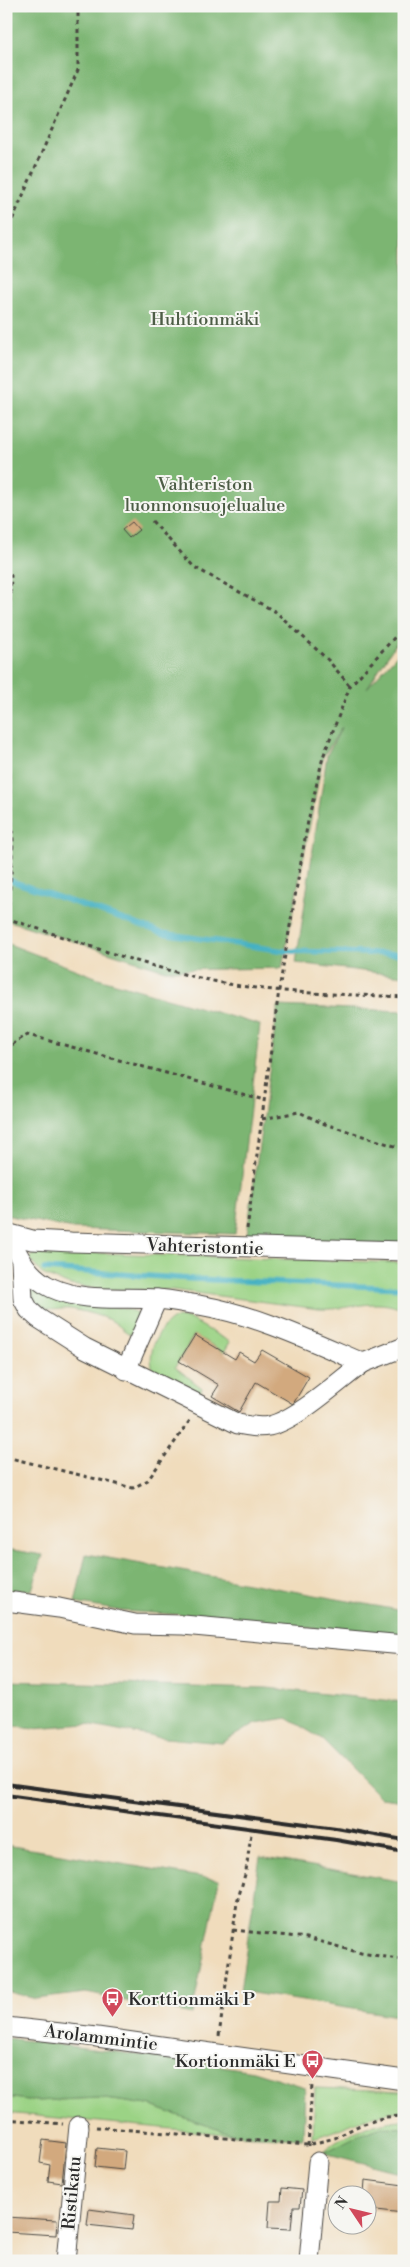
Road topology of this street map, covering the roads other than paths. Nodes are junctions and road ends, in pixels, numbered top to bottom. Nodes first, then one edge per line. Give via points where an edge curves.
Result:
1 (7, 1234) edge
2 (404, 1252) edge
3 (21, 1262) junction
4 (157, 1299) junction
5 (404, 1347) edge
6 (363, 1363) junction
7 (126, 1370) junction
8 (6, 1601) edge
9 (404, 1645) edge
10 (6, 2027) edge
11 (404, 2080) edge
12 (79, 2126) road end
13 (318, 2162) dead end
14 (66, 2261) edge
15 (309, 2261) edge

1 - 2 street, Vahteristontie via 56,1241
1 - 3 street
3 - 4 street via 36,1279 65,1292 97,1298
3 - 7 street via 22,1292 29,1310 71,1341
4 - 6 street via 260,1319
4 - 7 street
5 - 6 street
6 - 7 street via 290,1418 270,1426 254,1427 238,1424
8 - 9 street via 135,1624
10 - 11 street, Arolammintie
12 - 14 street, Ristikatu
13 - 15 street

